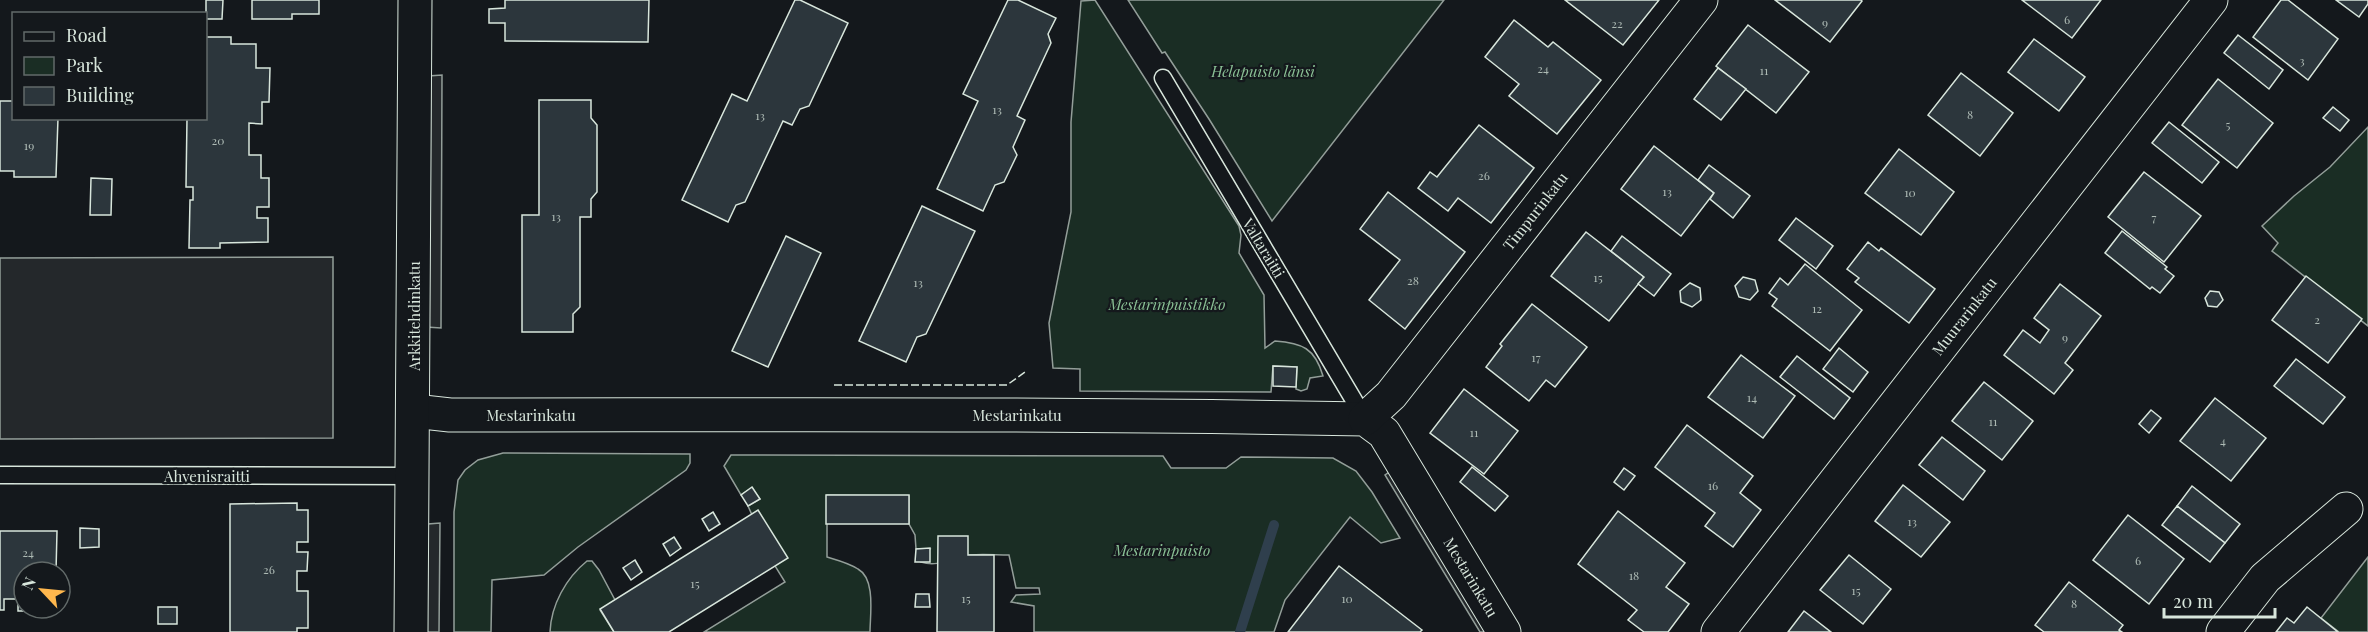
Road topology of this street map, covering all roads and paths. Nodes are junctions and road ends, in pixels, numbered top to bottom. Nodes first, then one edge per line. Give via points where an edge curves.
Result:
1 (415, 0) edge
2 (1701, 0) edge
3 (2211, 0) edge
4 (1163, 78) dead end
5 (414, 411) junction
6 (1365, 419) junction
7 (0, 474) edge
8 (413, 476) junction
9 (2346, 509) dead end
10 (411, 632) edge
11 (1504, 632) edge
12 (1718, 632) edge
13 (2223, 632) edge

1 - 5 street, Arkkitehdinkatu
2 - 6 street, Timpurinkatu via 1391,395
3 - 12 street, Muurarinkatu
4 - 6 lane, Valtaraitti
5 - 6 street, Mestarinkatu via 450,415
5 - 8 street, Arkkitehdinkatu
6 - 11 street, Mestarinkatu via 1384,433
7 - 8 lane, Ahvenisraitti
8 - 10 street, Arkkitehdinkatu
9 - 13 street via 2265,579

